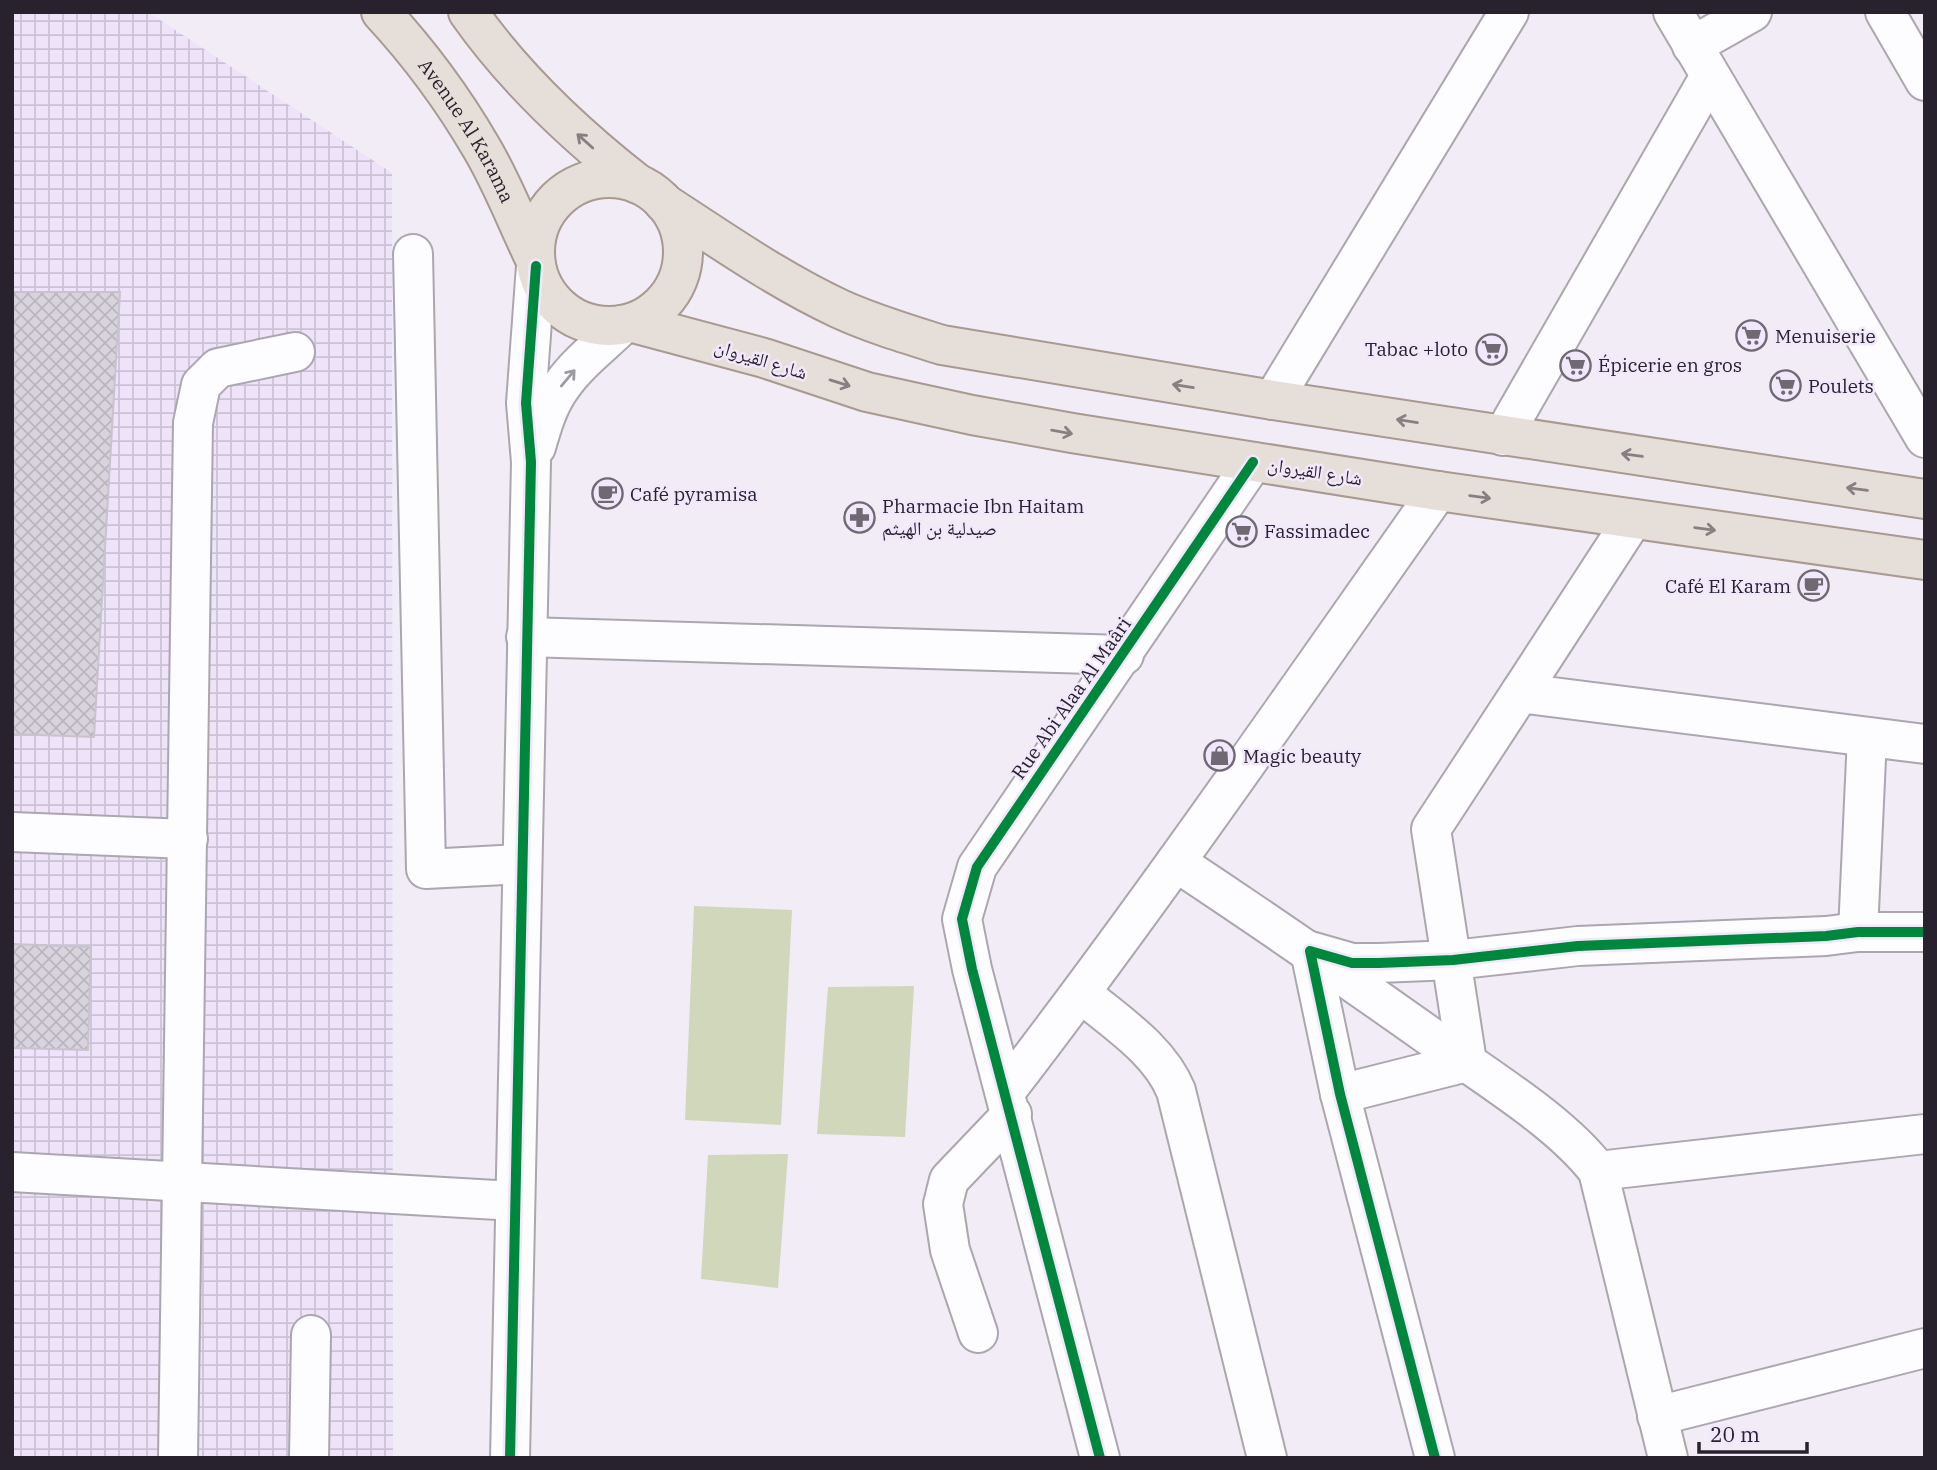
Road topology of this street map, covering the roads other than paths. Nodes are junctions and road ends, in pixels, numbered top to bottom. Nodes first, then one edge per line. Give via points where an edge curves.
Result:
1 (381, 12) edge
2 (468, 12) edge
3 (1510, 12) edge
4 (1673, 12) edge
5 (1752, 12) edge
6 (1885, 12) edge
7 (1701, 61) junction
8 (1925, 81) edge
9 (651, 193) junction
10 (413, 254) dead end
11 (536, 263) junction
12 (628, 324) junction
13 (295, 352) dead end
14 (1273, 400) junction
15 (1503, 436) junction
16 (1925, 438) edge
17 (531, 462) junction
18 (1253, 462) junction
19 (1438, 491) junction
20 (1925, 499) edge
21 (1633, 519) junction
22 (1925, 560) edge
23 (526, 637) junction
24 (1124, 655) junction
25 (1520, 693) junction
26 (1867, 737) junction
27 (1925, 744) edge
28 (12, 832) edge
29 (188, 839) junction
30 (1176, 862) junction
31 (522, 864) junction
32 (1858, 932) junction
33 (1925, 932) edge
34 (1310, 951) junction
35 (1453, 960) junction
36 (1081, 993) junction
37 (1467, 1062) junction
38 (1340, 1094) junction
39 (1009, 1102) junction
40 (1925, 1133) edge
41 (1598, 1171) junction
42 (12, 1172) edge
43 (183, 1182) junction
44 (515, 1200) junction
45 (978, 1333) dead end
46 (311, 1335) dead end
47 (1925, 1348) edge
48 (1657, 1416) junction
49 (178, 1458) edge
50 (309, 1458) edge
51 (510, 1458) edge
52 (1100, 1458) edge
53 (1267, 1458) edge
54 (1435, 1458) edge
55 (1668, 1458) edge

1 - 11 main road, Avenue Al Karama via 429,69 482,148
9 -> 2 main road via 552,111
3 - 14 street
4 - 7 street
5 - 7 street
6 - 8 street
7 - 15 street
7 - 16 street
9 - 11 main road via 620,179 600,178 565,192 541,222 535,240
9 - 12 main road via 679,228 681,271 658,309
14 -> 9 main road via 942,345 892,330 840,309 760,265
10 - 31 street via 426,869
11 - 12 main road via 541,282 560,309 590,324
11 - 17 street via 526,403
17 -> 12 street via 548,409 560,388
12 -> 18 main road, شارع القيروان via 764,358 917,404
13 - 29 street via 218,368 201,385 193,423
15 -> 14 main road
20 -> 15 main road
17 - 23 street
18 - 19 main road, شارع القيروان
18 - 24 street, Rue Abi Alaa Al Maâri
19 -> 21 main road, شارع القيروان
19 - 30 street
21 -> 22 main road, شارع القيروان
21 - 25 street
23 - 24 street
23 - 31 street
24 - 39 street, Rue Abi Alaa Al Maâri via 977,867 962,919
25 - 26 street
25 - 35 street via 1431,829
26 - 27 street
26 - 32 street
28 - 29 street
29 - 43 street
30 - 34 street
30 - 36 street
31 - 44 street
32 - 33 street
32 - 35 street via 1578,946
34 - 35 street via 1352,963
34 - 37 street
34 - 38 street
35 - 37 street
36 - 39 street
36 - 53 street via 1155,1056 1176,1091
37 - 38 street
37 - 41 street via 1564,1135
38 - 54 street
39 - 45 street via 949,1180 943,1204 950,1250
39 - 52 street, Rue Abi Alaa Al Maâri
40 - 41 street
41 - 48 street
42 - 43 street
43 - 44 street
43 - 49 street
44 - 51 street
46 - 50 street
47 - 48 street
48 - 55 street

